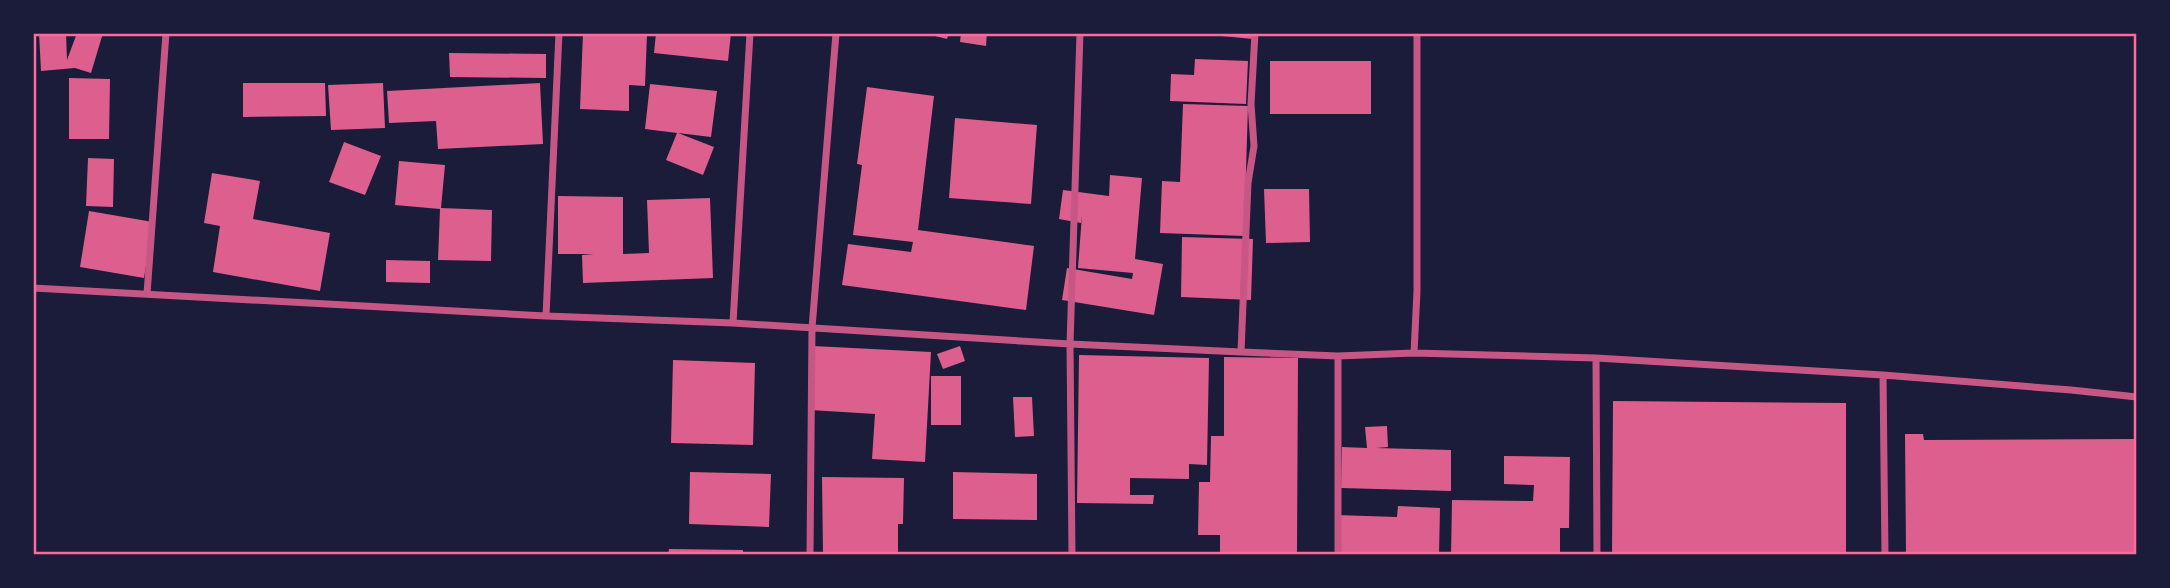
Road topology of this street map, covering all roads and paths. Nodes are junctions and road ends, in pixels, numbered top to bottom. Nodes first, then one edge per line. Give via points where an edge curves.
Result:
1 (166, 33) edge
2 (559, 33) edge
3 (750, 33) edge
4 (836, 33) edge
5 (1080, 33) edge
6 (1255, 33) edge
7 (1417, 33) edge
8 (33, 288) edge
9 (147, 293) junction
10 (546, 316) junction
11 (733, 323) junction
12 (813, 328) junction
13 (1070, 344) junction
14 (1241, 352) junction
15 (1414, 353) junction
16 (1338, 356) junction
17 (1596, 358) junction
18 (1883, 375) junction
19 (2137, 397) edge
20 (810, 555) edge
21 (1072, 555) edge
22 (1338, 555) edge
23 (1597, 555) edge
24 (1885, 555) edge

1 - 9 street
2 - 10 street
3 - 11 street
4 - 12 street
5 - 13 street
6 - 14 street via 1254,146 1248,183
7 - 15 street
8 - 9 street
9 - 10 street
10 - 11 street
11 - 12 street
12 - 13 street
12 - 20 street
13 - 14 street
13 - 21 street
14 - 16 street
15 - 16 street
15 - 17 street
16 - 22 street
17 - 18 street
17 - 23 street
18 - 19 street
18 - 24 street

